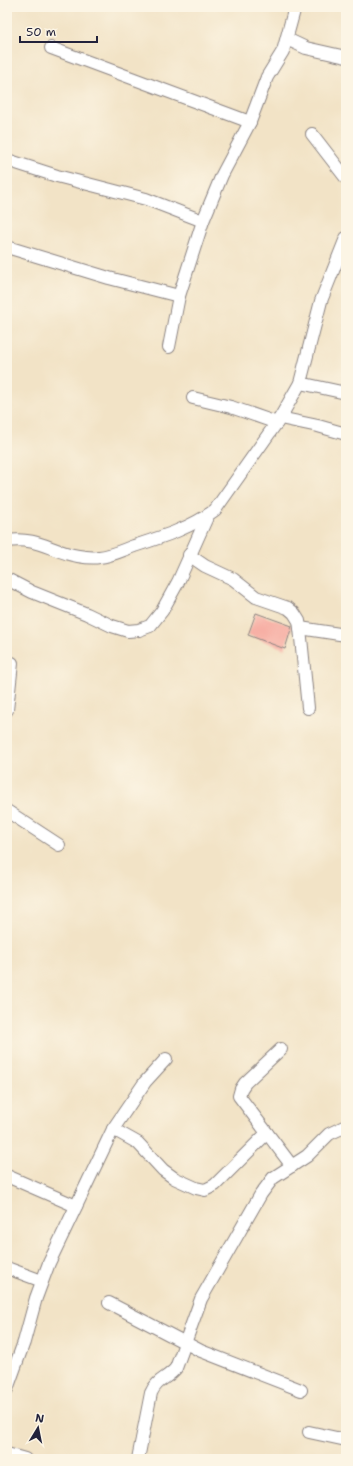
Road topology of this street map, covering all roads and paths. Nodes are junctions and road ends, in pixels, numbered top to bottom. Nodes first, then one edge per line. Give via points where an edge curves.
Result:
1 (295, 7) edge
2 (287, 39) junction
3 (52, 48) dead end
4 (346, 58) edge
5 (250, 122) junction
6 (312, 134) dead end
7 (7, 160) edge
8 (346, 178) edge
9 (203, 221) junction
10 (346, 238) edge
11 (7, 247) edge
12 (179, 296) junction
13 (170, 347) dead end
14 (300, 382) junction
15 (346, 393) edge
16 (193, 398) dead end
17 (278, 420) junction
18 (346, 434) edge
19 (208, 515) junction
20 (7, 541) edge
21 (189, 555) junction
22 (7, 579) edge
23 (300, 628) junction
24 (346, 635) edge
25 (12, 663) dead end
26 (308, 708) dead end
27 (7, 710) edge
28 (7, 811) edge
29 (59, 845) dead end
30 (282, 1049) dead end
31 (166, 1059) dead end
32 (346, 1126) edge
33 (113, 1129) junction
34 (267, 1133) junction
35 (292, 1166) junction
36 (7, 1176) edge
37 (76, 1206) junction
38 (7, 1268) edge
39 (42, 1281) junction
40 (109, 1303) dead end
41 (186, 1342) junction
42 (7, 1389) edge
43 (301, 1390) dead end
44 (308, 1432) dead end
45 (346, 1440) edge
46 (7, 1454) edge
47 (25, 1459) edge
48 (138, 1459) edge

1 - 2 street
2 - 4 street via 306,48
2 - 5 street via 280,58 267,77
3 - 5 street
5 - 9 street via 222,175
6 - 8 street
7 - 9 street via 56,176 146,199
9 - 12 street
10 - 14 street via 321,301
11 - 12 street
12 - 13 street
14 - 15 street
14 - 17 street
16 - 17 street
17 - 18 street via 318,426
17 - 19 street via 215,510
19 - 20 street via 172,533 99,557 78,556 30,541
19 - 21 street
21 - 22 street via 162,611 150,626 128,632
21 - 23 street via 233,579 256,598 288,608 299,621
23 - 24 street
23 - 26 street
25 - 27 street
28 - 29 street
30 - 34 street via 245,1083 239,1092 239,1096
31 - 33 street via 145,1082
32 - 35 street via 330,1134
33 - 34 street via 138,1143 174,1178 205,1190 215,1185
33 - 37 street
34 - 35 street
35 - 41 street via 273,1178 262,1194 204,1293
36 - 37 street
37 - 39 street
38 - 39 street
39 - 42 street
40 - 41 street
41 - 43 street via 219,1358
41 - 48 street via 176,1368 154,1386 151,1393
44 - 45 street
46 - 47 street

